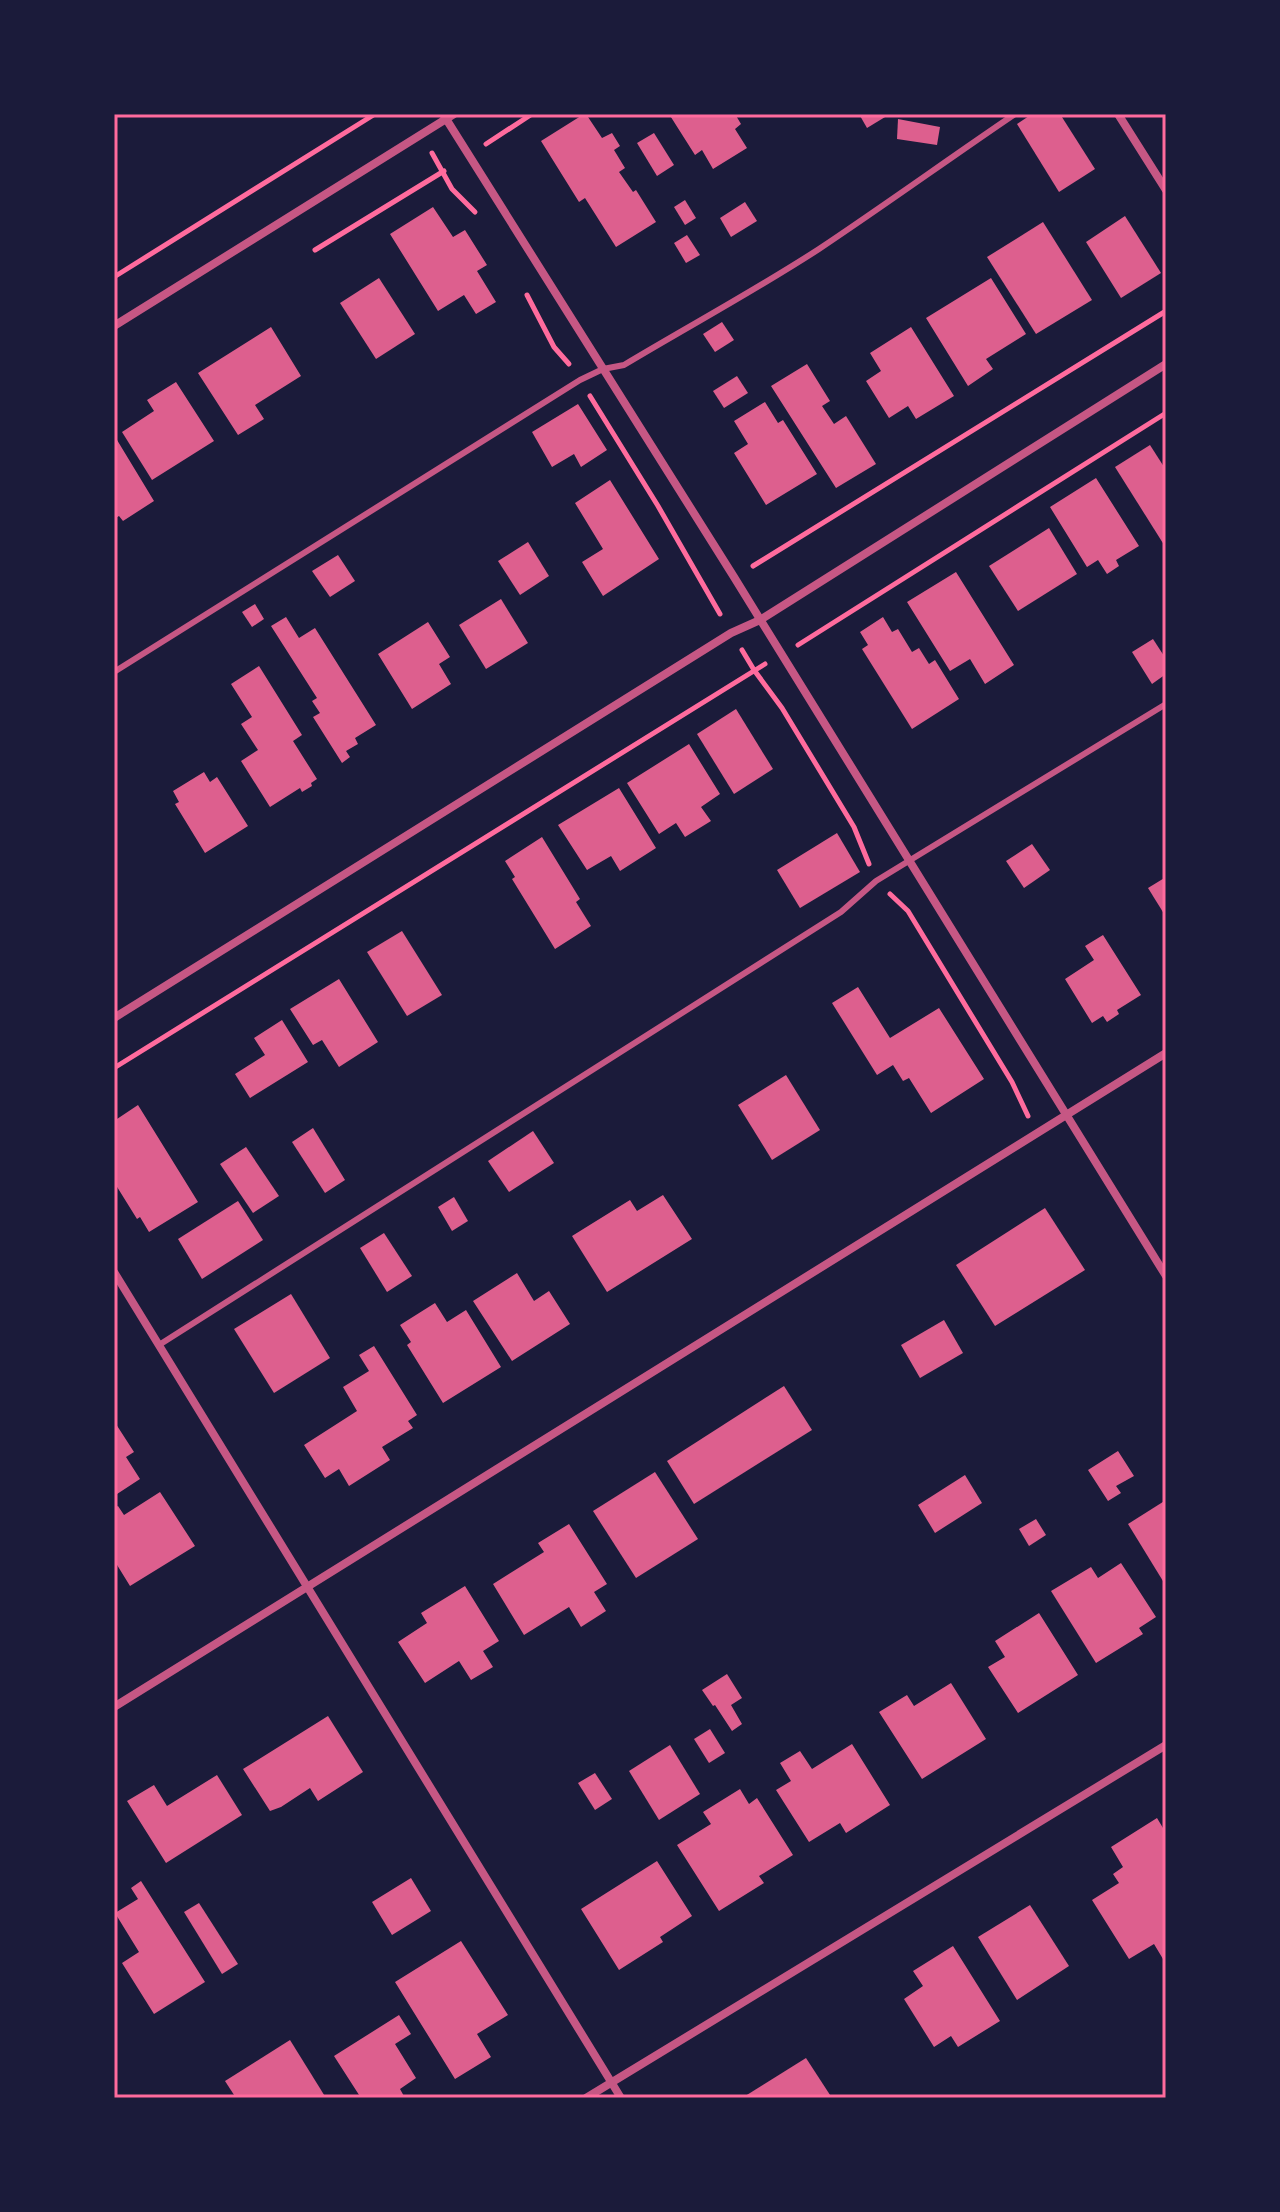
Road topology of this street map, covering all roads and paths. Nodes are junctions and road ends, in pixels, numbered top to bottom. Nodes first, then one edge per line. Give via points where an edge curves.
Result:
1 (375, 114) edge
2 (532, 114) edge
3 (1015, 114) edge
4 (1118, 114) edge
5 (448, 116) edge
6 (469, 155) junction
7 (1166, 190) edge
8 (315, 250) dead end
9 (114, 277) edge
10 (1166, 311) edge
11 (114, 326) edge
12 (1166, 364) edge
13 (603, 369) junction
14 (1166, 413) edge
15 (734, 577) junction
16 (707, 594) dead end
17 (760, 620) junction
18 (781, 655) junction
19 (114, 672) edge
20 (1166, 704) edge
21 (909, 862) junction
22 (114, 1018) edge
23 (1166, 1053) edge
24 (114, 1068) edge
25 (1066, 1114) junction
26 (114, 1272) edge
27 (1166, 1276) edge
28 (159, 1345) junction
29 (307, 1586) junction
30 (114, 1707) edge
31 (1166, 1745) edge
32 (611, 2082) junction
33 (586, 2098) edge
34 (621, 2098) edge

1 - 9 path
2 - 6 path
3 - 13 lane via 818,249 624,365
4 - 7 street
5 - 6 street
5 - 11 street
6 - 8 path
6 - 13 street
10 - 15 path
12 - 17 street
13 - 15 street
13 - 19 lane
14 - 18 path
15 - 16 path
15 - 17 street
17 - 18 street
17 - 22 street via 731,633
18 - 21 street
18 - 24 path
20 - 21 lane
21 - 25 street
21 - 28 lane via 876,881 841,912
23 - 25 street
25 - 27 street
25 - 29 street
26 - 28 street
28 - 29 street
29 - 30 street
29 - 32 street
31 - 32 street
32 - 33 street
32 - 34 street

